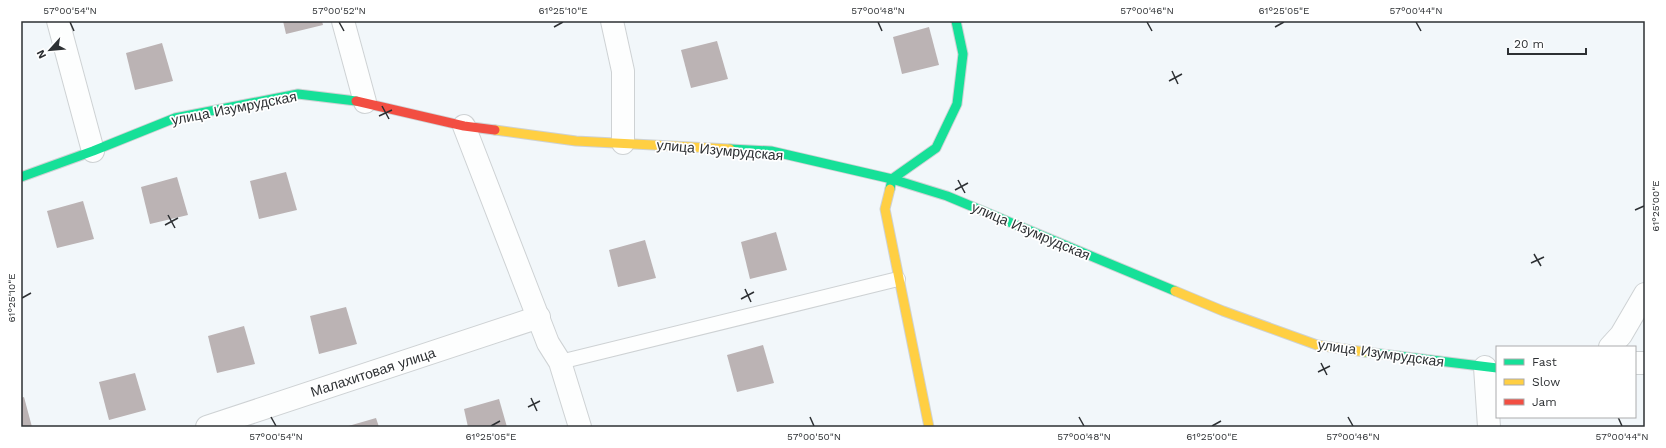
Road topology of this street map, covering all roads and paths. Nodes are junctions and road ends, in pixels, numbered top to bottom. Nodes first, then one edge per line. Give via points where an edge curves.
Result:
1 (58, 21) edge
2 (343, 21) edge
3 (612, 21) edge
4 (956, 21) edge
5 (365, 102) junction
6 (464, 126) junction
7 (623, 143) junction
8 (93, 151) junction
9 (21, 177) edge
10 (892, 179) junction
11 (898, 279) junction
12 (1645, 294) edge
13 (539, 317) junction
14 (1611, 346) edge
15 (560, 362) junction
16 (1491, 368) edge
17 (207, 427) edge
18 (580, 427) edge
19 (929, 427) edge
20 (1489, 427) edge

1 - 8 street
2 - 5 street
3 - 7 street via 623,71
4 - 10 street via 963,54 957,104 936,148
5 - 6 street, улица Изумрудская
5 - 8 street, улица Изумрудская via 298,94 253,102 175,118
6 - 7 street, улица Изумрудская via 576,141
6 - 13 street
7 - 10 street, улица Изумрудская via 771,151
8 - 9 street, улица Изумрудская
10 - 11 street via 884,209
10 - 16 street, улица Изумрудская via 947,196 1223,310 1317,345
11 - 15 lane
11 - 19 street
12 - 14 street via 1621,335
13 - 15 street via 548,343
13 - 17 street, Малахитовая улица
15 - 18 street
16 - 20 street

